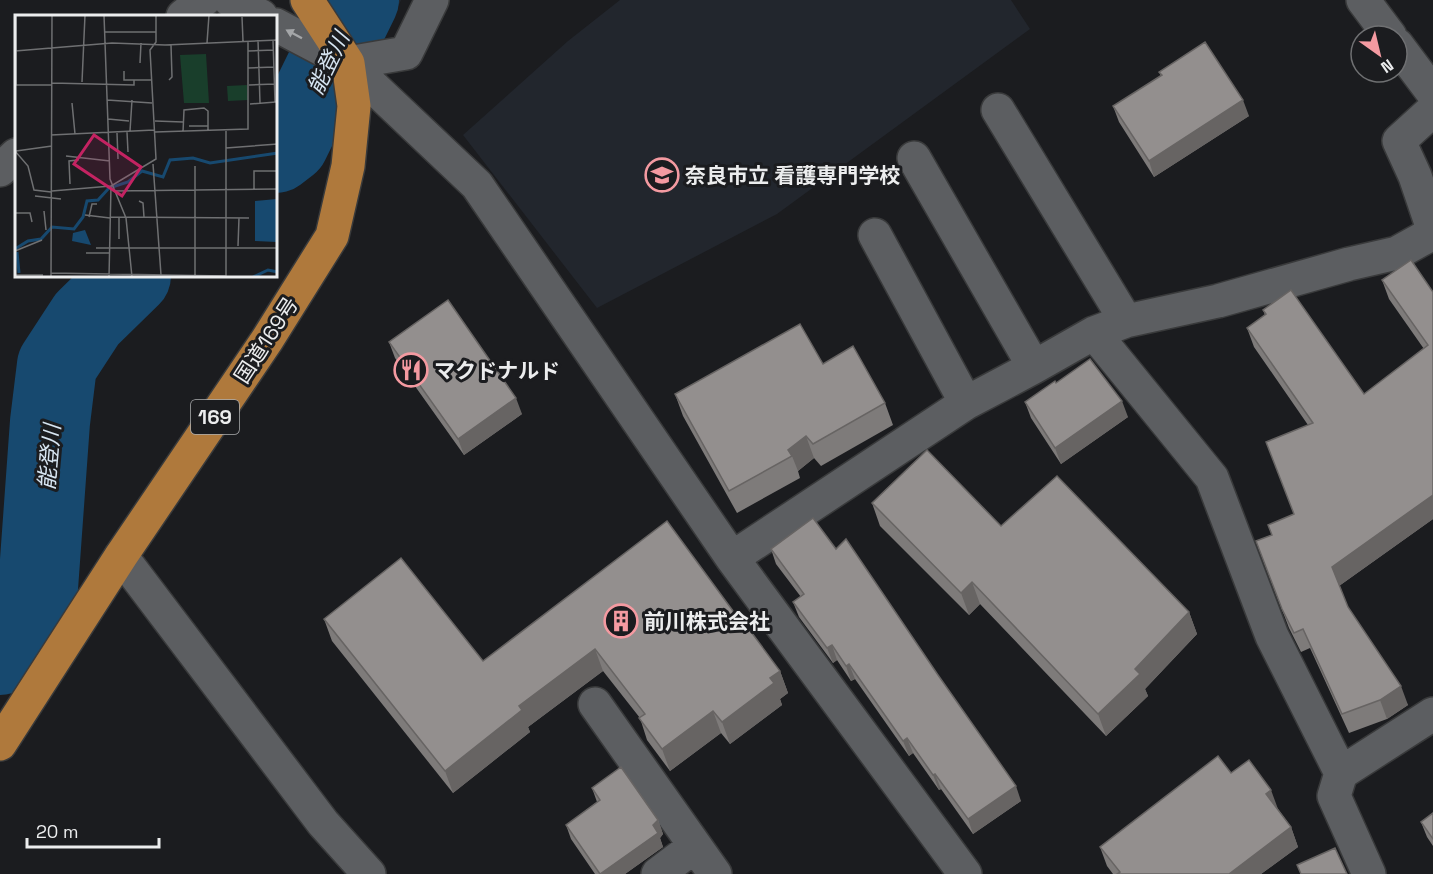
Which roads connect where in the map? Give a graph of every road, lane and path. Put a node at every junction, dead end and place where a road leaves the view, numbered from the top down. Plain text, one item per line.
1 (204, 0) edge
2 (230, 0) edge
3 (307, 0) edge
4 (432, 0) edge
5 (1363, 0) edge
6 (184, 15) edge
7 (259, 15) edge
8 (1381, 24) edge
9 (278, 25) edge
10 (1409, 61) edge
11 (348, 63) junction
12 (1433, 93) edge
13 (998, 110) dead end
14 (1433, 110) edge
15 (15, 156) edge
16 (914, 158) dead end
17 (0, 170) edge
18 (1433, 231) edge
19 (875, 235) dead end
20 (1126, 321) junction
21 (1094, 333) junction
22 (1034, 367) junction
23 (966, 403) junction
24 (121, 556) junction
25 (732, 558) junction
26 (595, 704) dead end
27 (1433, 714) edge
28 (0, 744) edge
29 (1341, 773) junction
30 (695, 846) junction
31 (369, 874) edge
32 (658, 874) edge
33 (715, 874) edge
34 (965, 874) edge
35 (1369, 874) edge

1 - 6 street
2 - 7 street
3 - 11 highway, 国道169号 / 169
4 - 11 street
5 - 8 street
11 -> 9 street
10 - 12 street
11 - 24 highway, 国道169号 / 169
11 - 25 street
13 - 20 street
14 - 18 street
15 - 17 street
16 - 22 street
18 - 20 street
19 - 23 street
20 - 21 street
21 - 22 street
21 - 29 street
22 - 23 street
23 - 25 street
24 - 28 highway, 国道169号 / 169
24 - 31 street
25 - 34 street
26 - 30 street
27 - 29 street
29 - 35 street
30 - 32 street
30 - 33 street

